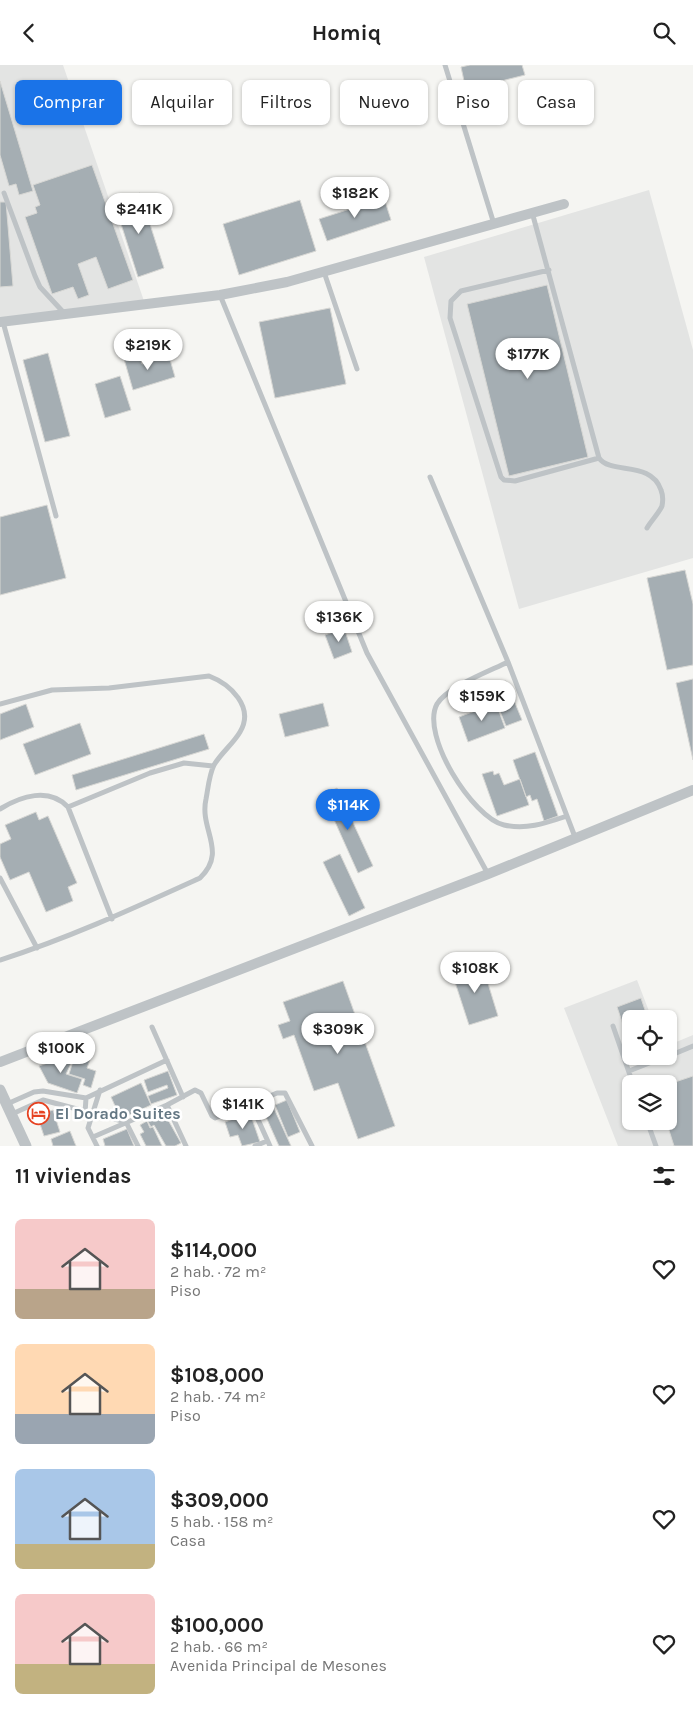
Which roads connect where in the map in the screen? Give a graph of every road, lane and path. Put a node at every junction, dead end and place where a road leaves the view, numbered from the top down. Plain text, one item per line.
1 (445, 65) edge
2 (4, 193) dead end
3 (564, 203) dead end
4 (532, 211) junction
5 (494, 223) junction
6 (549, 271) junction
7 (324, 272) junction
8 (220, 295) junction
9 (66, 314) junction
10 (2, 322) edge
11 (357, 369) dead end
12 (599, 458) junction
13 (430, 477) dead end
14 (56, 516) dead end
15 (647, 529) dead end
16 (508, 662) junction
17 (0, 704) edge
18 (213, 766) junction
19 (693, 790) edge
20 (68, 807) junction
21 (0, 809) edge
22 (567, 816) junction
23 (575, 837) junction
24 (488, 873) junction
25 (0, 878) edge
26 (112, 919) junction
27 (37, 948) junction
28 (0, 960) edge
29 (613, 1026) dead end
30 (152, 1027) dead end
31 (693, 1046) edge
32 (677, 1052) edge
33 (167, 1060) junction
34 (0, 1062) edge
35 (644, 1065) edge
36 (628, 1071) junction
37 (630, 1075) edge
38 (100, 1089) junction
39 (0, 1091) edge
40 (183, 1097) junction
41 (86, 1098) junction
42 (251, 1104) junction
43 (167, 1105) junction
44 (9, 1109) junction
45 (85, 1113) junction
46 (92, 1114) junction
47 (126, 1122) junction
48 (650, 1130) edge
49 (93, 1137) junction
50 (268, 1143) edge
51 (26, 1146) edge
52 (97, 1146) edge
53 (138, 1146) edge
54 (186, 1146) edge
55 (255, 1146) edge
56 (312, 1146) edge
57 (656, 1146) edge

1 - 5 lane
2 - 9 lane
3 - 4 street
4 - 5 street
4 - 6 lane
5 - 7 street
6 - 12 lane
6 - 12 lane
7 - 8 street
7 - 11 lane
8 - 9 street
8 - 24 lane
9 - 10 street
10 - 14 lane
12 - 15 lane
13 - 16 lane
16 - 22 lane
16 - 22 lane
17 - 18 lane
18 - 20 lane
18 - 26 lane
19 - 23 street
20 - 21 lane
20 - 26 lane
22 - 23 lane
23 - 24 street
24 - 34 street
25 - 27 lane
26 - 27 lane
27 - 28 lane
29 - 36 lane
30 - 33 lane
31 - 32 lane
33 - 38 lane
33 - 40 lane
35 - 36 lane
36 - 37 lane
38 - 41 lane
38 - 46 lane
39 - 44 street
40 - 42 lane
40 - 43 lane
41 - 44 lane
41 - 45 lane
42 - 50 lane
42 - 56 lane
43 - 47 lane
43 - 54 lane
44 - 45 lane
44 - 51 street
45 - 46 lane
46 - 47 lane
46 - 49 lane
47 - 49 lane
47 - 53 lane
48 - 57 lane
49 - 52 lane
50 - 55 lane

